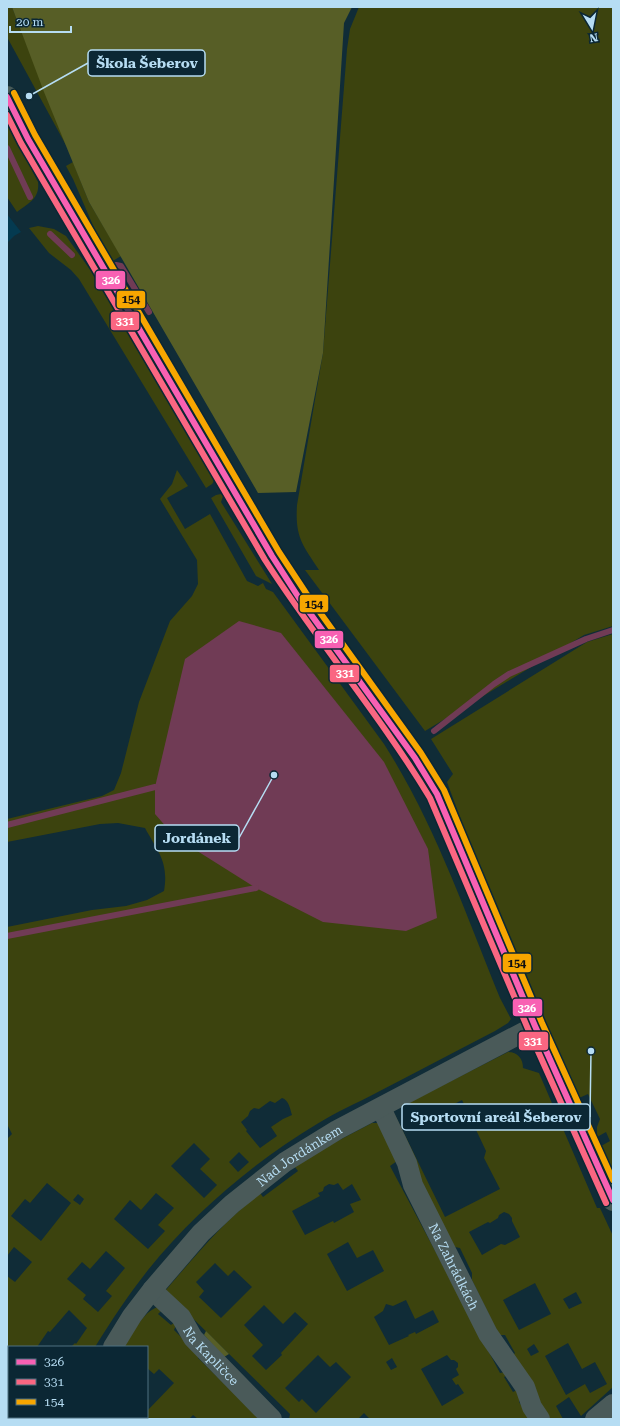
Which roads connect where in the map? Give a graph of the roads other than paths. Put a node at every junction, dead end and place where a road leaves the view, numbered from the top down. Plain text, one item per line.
1 (7, 97) edge
2 (535, 1026) junction
3 (381, 1108) junction
4 (613, 1200) edge
5 (152, 1290) junction
6 (114, 1346) edge
7 (613, 1404) edge
8 (272, 1419) edge
9 (540, 1419) edge
10 (595, 1419) edge

1 - 2 street
2 - 3 street, Nad Jordánkem
2 - 4 street
3 - 5 street, Nad Jordánkem
3 - 9 street, Na Zahrádkách
5 - 6 street, Nad Jordánkem
5 - 8 street, Na Kapličce
7 - 10 street

